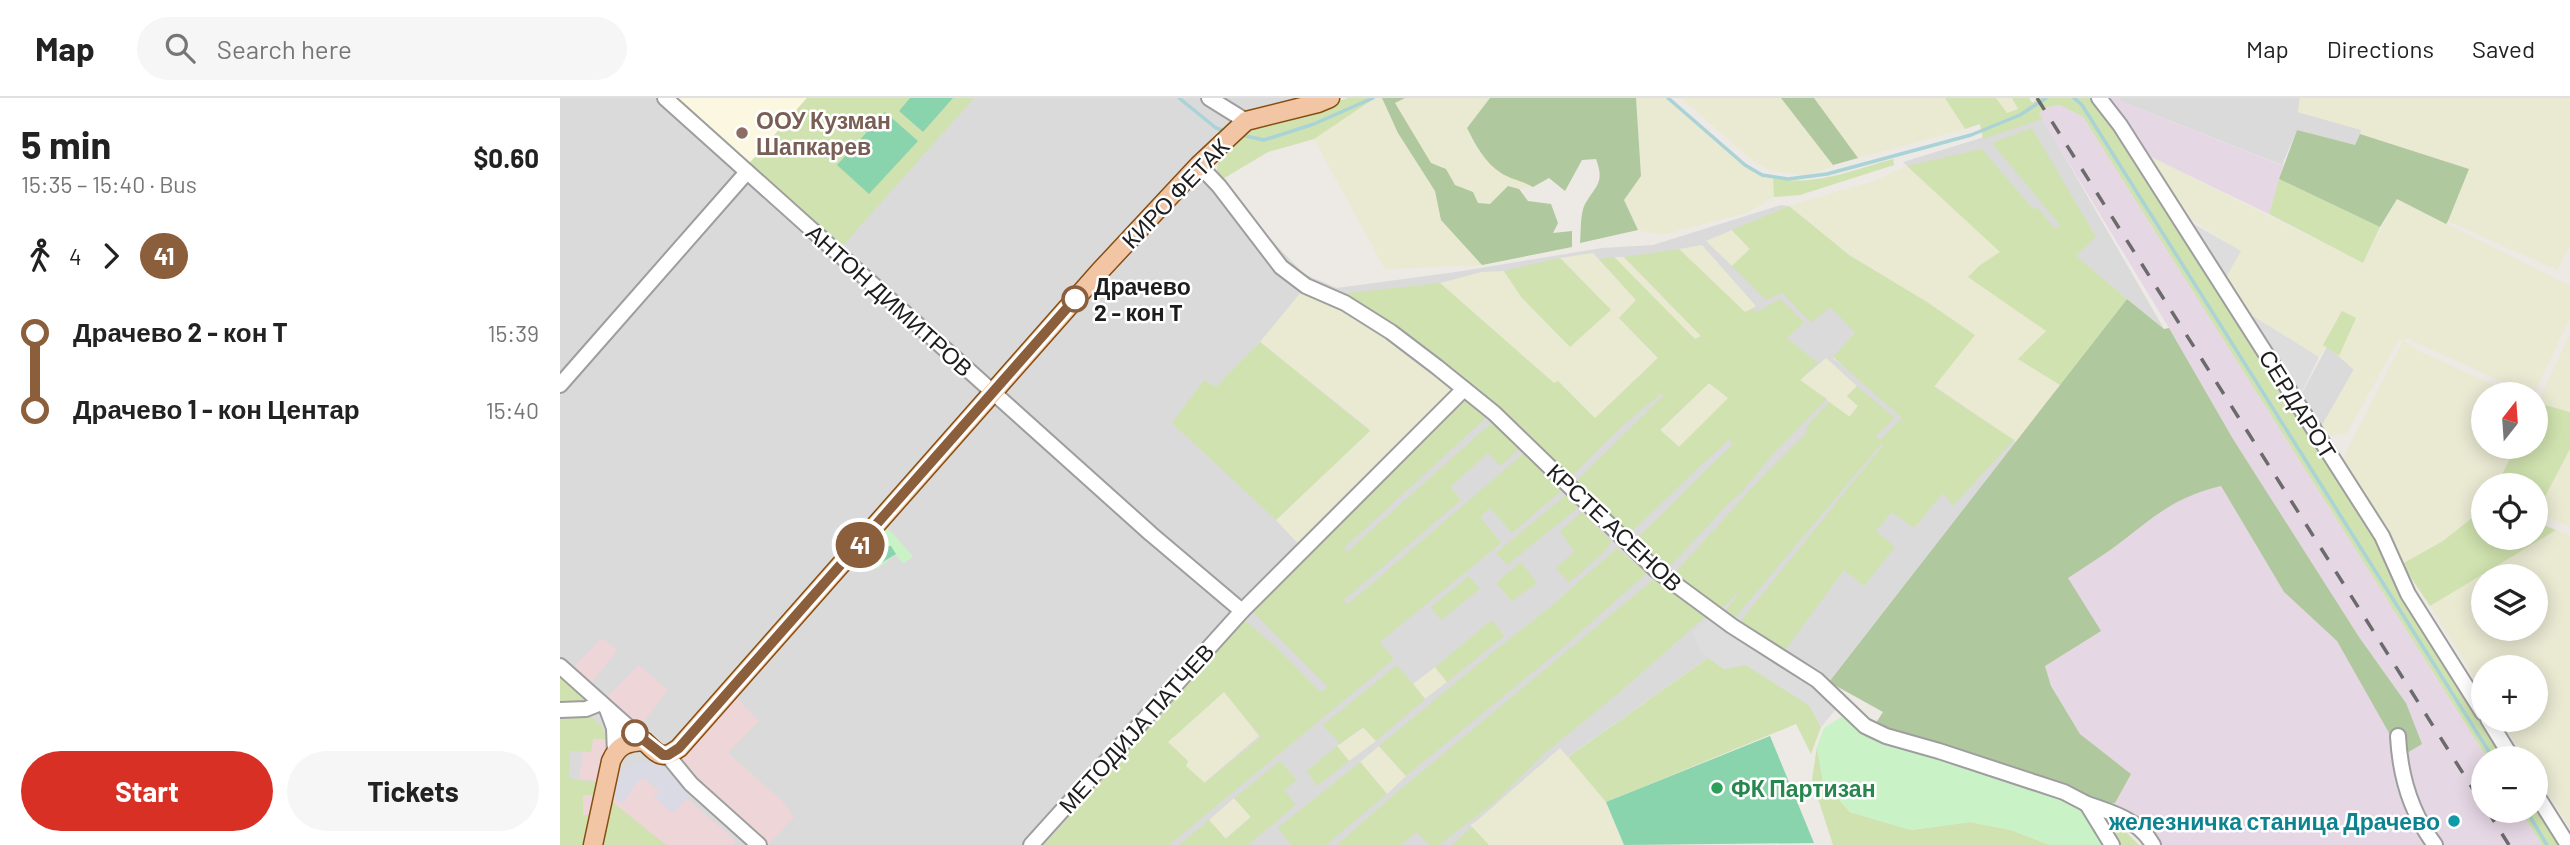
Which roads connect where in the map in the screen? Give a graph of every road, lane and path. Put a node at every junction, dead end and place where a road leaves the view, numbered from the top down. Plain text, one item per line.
1 (665, 98) edge
2 (1209, 98) edge
3 (1330, 98) edge
4 (2101, 100) edge
5 (1246, 121) junction
6 (1199, 165) junction
7 (747, 172) junction
8 (560, 385) edge
9 (1464, 389) junction
10 (993, 393) junction
11 (1242, 611) junction
12 (560, 666) edge
13 (2471, 694) edge
14 (604, 705) junction
15 (560, 710) edge
16 (2398, 736) dead end
17 (648, 744) junction
18 (615, 754) junction
19 (668, 755) junction
20 (609, 773) junction
21 (2087, 804) junction
22 (2548, 813) edge
23 (593, 845) edge
24 (759, 845) edge
25 (1031, 845) edge
26 (2112, 845) edge
27 (2153, 845) edge
28 (2435, 845) edge
29 (2568, 845) edge

1 - 7 street, АНТОН ДИМИТРОВ
2 - 5 street
3 - 5 main road, КИРО ФЕТАК
4 - 13 street, СЕРДАРОТ
5 - 6 main road, КИРО ФЕТАК
6 - 9 street, КРСТЕ АСЕНОВ
6 - 10 main road, КИРО ФЕТАК
7 - 8 street
7 - 10 street, АНТОН ДИМИТРОВ
9 - 11 street, МЕТОДИЈА ПАТЧЕВ
9 - 21 street, КРСТЕ АСЕНОВ
10 - 11 street, АНТОН ДИМИТРОВ
10 - 19 main road, КИРО ФЕТАК
11 - 25 street, МЕТОДИЈА ПАТЧЕВ
12 - 14 street
14 - 15 street
14 - 17 street
14 - 18 street
16 - 28 street
17 - 18 main road
17 - 19 main road
17 - 20 main road
18 - 20 main road
19 - 24 street
20 - 23 main road
21 - 26 street
21 - 27 street, КРСТЕ АСЕНОВ
22 - 29 street

